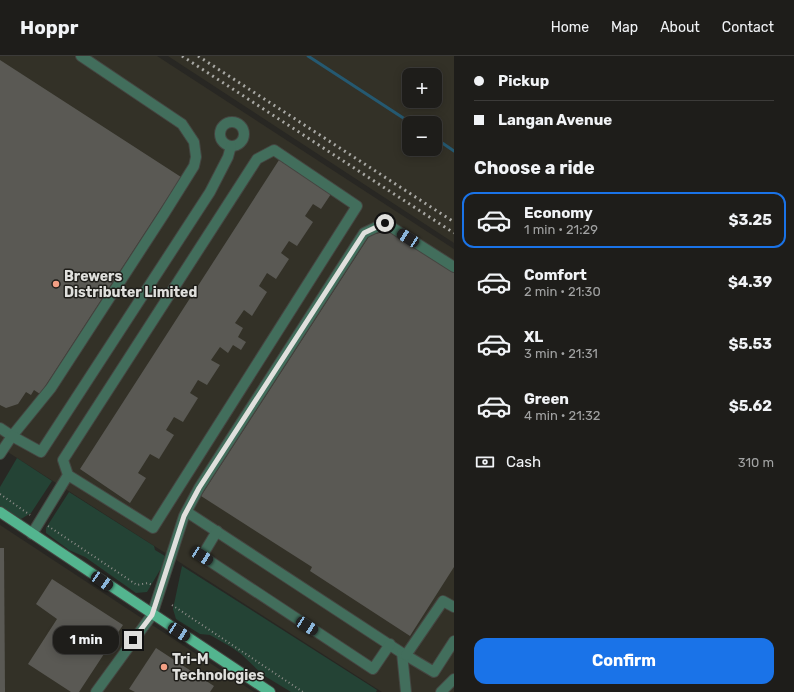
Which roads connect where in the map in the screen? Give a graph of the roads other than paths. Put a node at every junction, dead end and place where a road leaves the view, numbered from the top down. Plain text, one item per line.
1 (81, 56) edge
2 (231, 146) dead end
3 (454, 267) edge
4 (0, 428) edge
5 (12, 436) junction
6 (0, 454) edge
7 (68, 475) junction
8 (0, 512) edge
9 (187, 512) junction
10 (217, 531) junction
11 (32, 534) junction
12 (454, 608) edge
13 (152, 615) junction
14 (454, 640) edge
15 (390, 644) junction
16 (404, 654) junction
17 (454, 679) edge
18 (96, 692) edge
19 (270, 692) edge
20 (406, 692) edge
21 (441, 692) edge

1 - 5 street
2 - 5 street
3 - 9 street
4 - 5 street
5 - 6 street
7 - 7 street
7 - 11 street
8 - 11 main road
9 - 10 street
9 - 13 street
10 - 15 street
10 - 15 street
11 - 13 main road
12 - 16 street
13 - 18 street
13 - 19 main road
14 - 16 street
15 - 16 street
16 - 20 street
17 - 21 street

